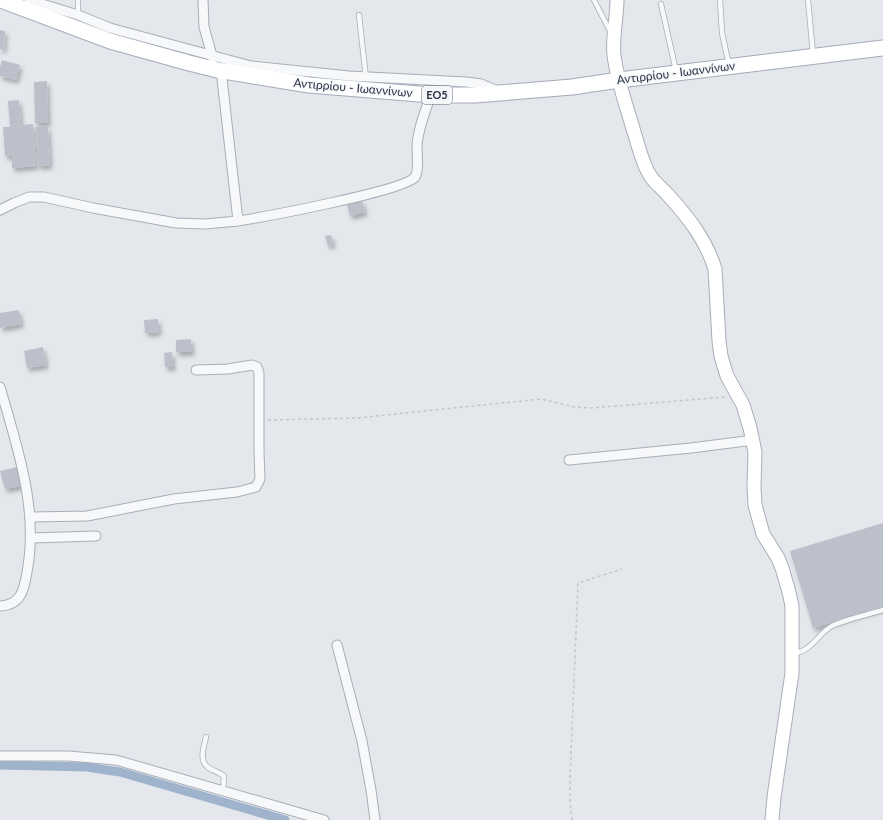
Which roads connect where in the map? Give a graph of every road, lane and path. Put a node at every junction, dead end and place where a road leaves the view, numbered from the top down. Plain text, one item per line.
1 (1, 0) edge
2 (29, 0) edge
3 (78, 0) edge
4 (203, 0) edge
5 (594, 0) edge
6 (617, 0) edge
7 (720, 0) edge
8 (808, 0) edge
9 (661, 4) dead end
10 (78, 15) junction
11 (359, 15) dead end
12 (614, 38) junction
13 (883, 48) edge
14 (211, 55) junction
15 (813, 56) junction
16 (729, 66) junction
17 (219, 70) junction
18 (677, 73) junction
19 (619, 80) junction
20 (366, 84) junction
21 (503, 93) junction
22 (431, 95) junction
23 (0, 210) edge
24 (238, 221) junction
25 (196, 370) dead end
26 (0, 387) edge
27 (737, 394) junction
28 (258, 420) junction
29 (754, 440) junction
30 (569, 460) dead end
31 (31, 517) junction
32 (96, 536) dead end
33 (31, 538) junction
34 (622, 569) dead end
35 (0, 606) edge
36 (883, 610) edge
37 (337, 645) dead end
38 (793, 655) junction
39 (206, 737) dead end
40 (0, 756) edge
41 (223, 790) junction
42 (324, 820) edge
43 (375, 820) edge
44 (572, 820) edge
45 (772, 820) edge

1 - 17 main road, Αντιρρίου - Ιωαννίνων / ΕΟ5
2 - 10 street
3 - 10 lane
4 - 14 street
5 - 12 lane
6 - 12 street
7 - 16 lane
8 - 15 lane
9 - 18 lane
10 - 14 street
11 - 20 lane
12 - 19 street
13 - 15 main road, Αντιρρίου - Ιωαννίνων / ΕΟ5
14 - 17 street
14 - 20 street
15 - 16 main road, Αντιρρίου - Ιωαννίνων / ΕΟ5
16 - 18 main road, Αντιρρίου - Ιωαννίνων / ΕΟ5
17 - 20 main road, Αντιρρίου - Ιωαννίνων / ΕΟ5
17 - 24 street
18 - 19 main road, Αντιρρίου - Ιωαννίνων / ΕΟ5
19 - 21 main road, Αντιρρίου - Ιωαννίνων / ΕΟ5
19 - 27 street
20 - 21 street
20 - 22 main road, Αντιρρίου - Ιωαννίνων / ΕΟ5
21 - 22 main road, Αντιρρίου - Ιωαννίνων / ΕΟ5
22 - 24 street
23 - 24 street
25 - 28 street
26 - 31 street
27 - 28 path
27 - 29 street
28 - 31 street
29 - 30 street
29 - 38 street
31 - 33 street
32 - 33 street
33 - 35 street
34 - 44 path
36 - 38 lane
37 - 43 street
38 - 45 street
39 - 41 lane
40 - 41 street
41 - 42 street

